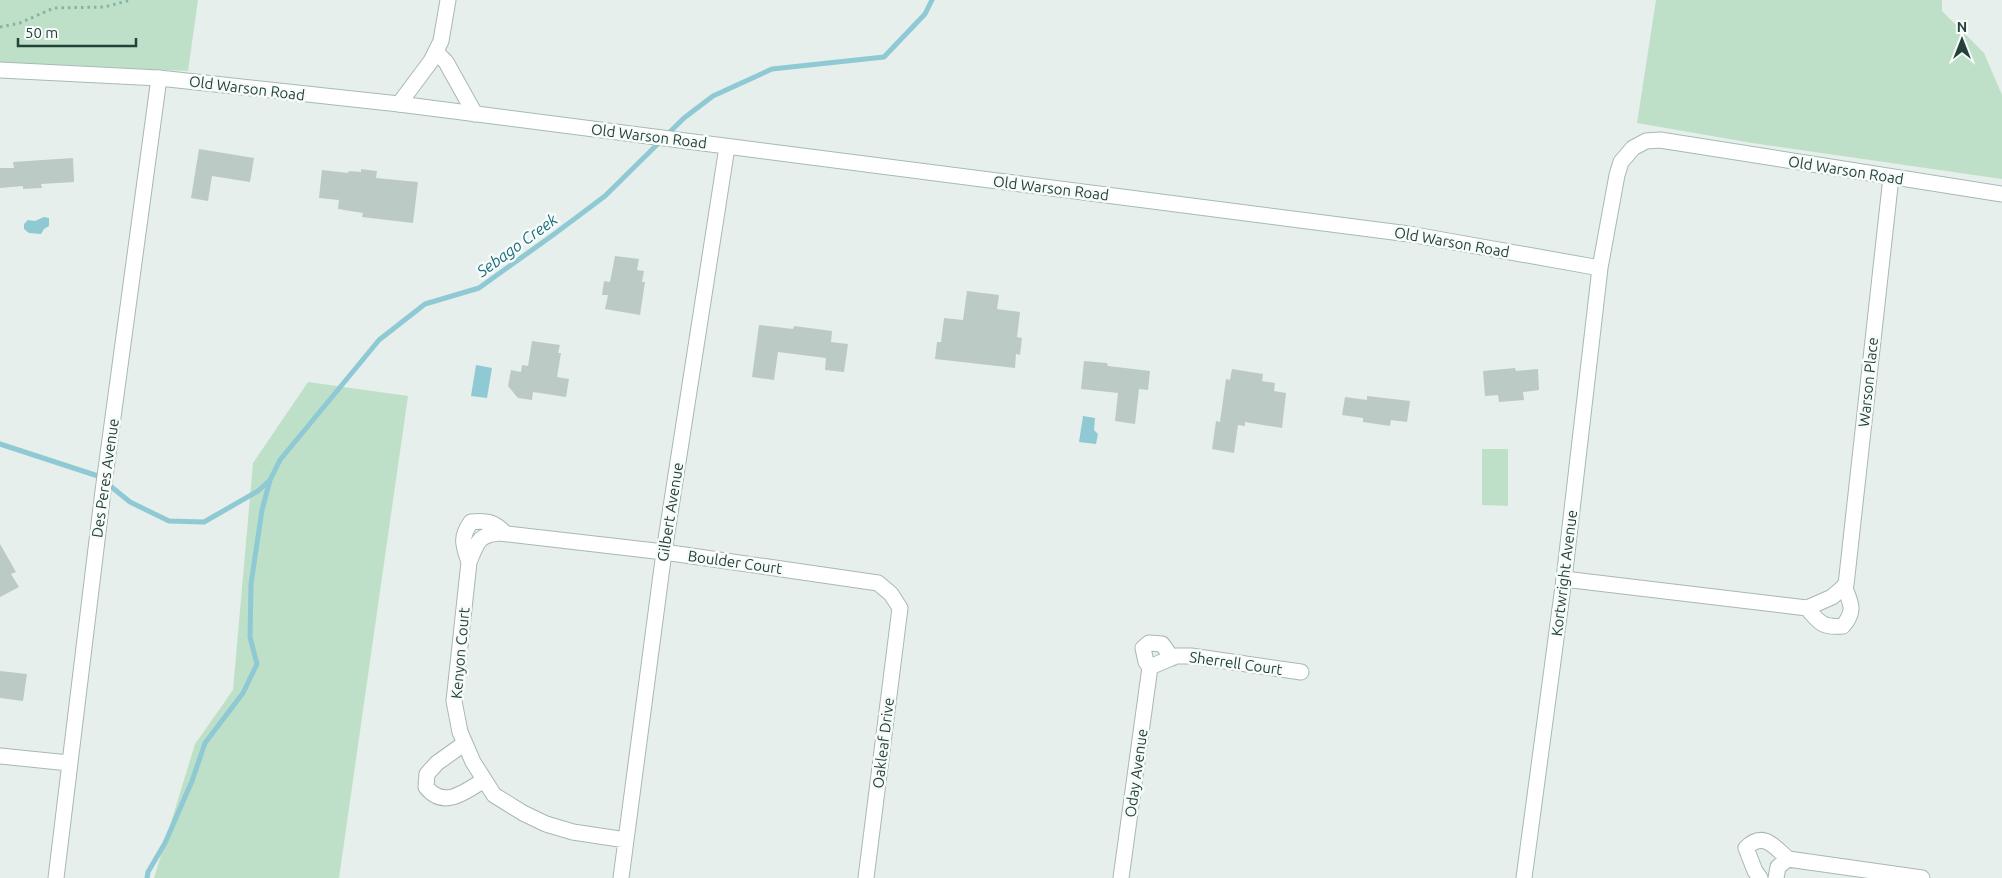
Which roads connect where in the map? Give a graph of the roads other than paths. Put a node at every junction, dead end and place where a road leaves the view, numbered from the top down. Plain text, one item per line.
1 (448, 0) edge
2 (436, 52) junction
3 (0, 70) edge
4 (159, 78) junction
5 (399, 104) junction
6 (475, 114) junction
7 (727, 147) junction
8 (1891, 177) junction
9 (2002, 194) edge
10 (1600, 268) junction
11 (502, 533) joint
12 (664, 552) junction
13 (1564, 579) junction
14 (1844, 586) junction
15 (900, 608) joint
16 (1807, 608) junction
17 (1172, 658) junction
18 (1150, 667) junction
19 (1301, 672) dead end
20 (465, 743) junction
21 (0, 756) edge
22 (69, 763) junction
23 (484, 780) junction
24 (626, 840) junction
25 (1793, 859) junction
26 (56, 878) edge
27 (621, 878) edge
28 (866, 878) edge
29 (1121, 878) edge
30 (1524, 878) edge
31 (1760, 878) edge
32 (1776, 878) edge
33 (1922, 878) edge

1 - 2 street
2 - 5 street
2 - 6 street
3 - 4 street, Old Warson Road
4 - 5 street, Old Warson Road
4 - 22 street, Des Peres Avenue
5 - 6 street, Old Warson Road
6 - 7 street, Old Warson Road
7 - 10 street, Old Warson Road
7 - 12 street, Gilbert Avenue
8 - 9 street, Old Warson Road
8 - 10 street, Old Warson Road
8 - 14 street, Warson Place
10 - 13 street, Kortwright Avenue
11 - 12 street, Boulder Court
11 - 20 street, Kenyon Court
12 - 15 street, Boulder Court
12 - 24 street, Gilbert Avenue
13 - 16 street
13 - 30 street, Kortwright Avenue
14 - 16 street
14 - 16 street, Warson Place
15 - 28 street, Oakleaf Drive
17 - 18 street, Sherrell Court
17 - 18 street, Sherrell Court
17 - 19 street, Sherrell Court
18 - 29 street, Oday Avenue
20 - 23 street, Kenyon Court
20 - 23 street
21 - 22 street
22 - 26 street, Des Peres Avenue
23 - 24 street, Kenyon Court
24 - 27 street, Gilbert Avenue
25 - 31 street
25 - 32 street
25 - 33 street

